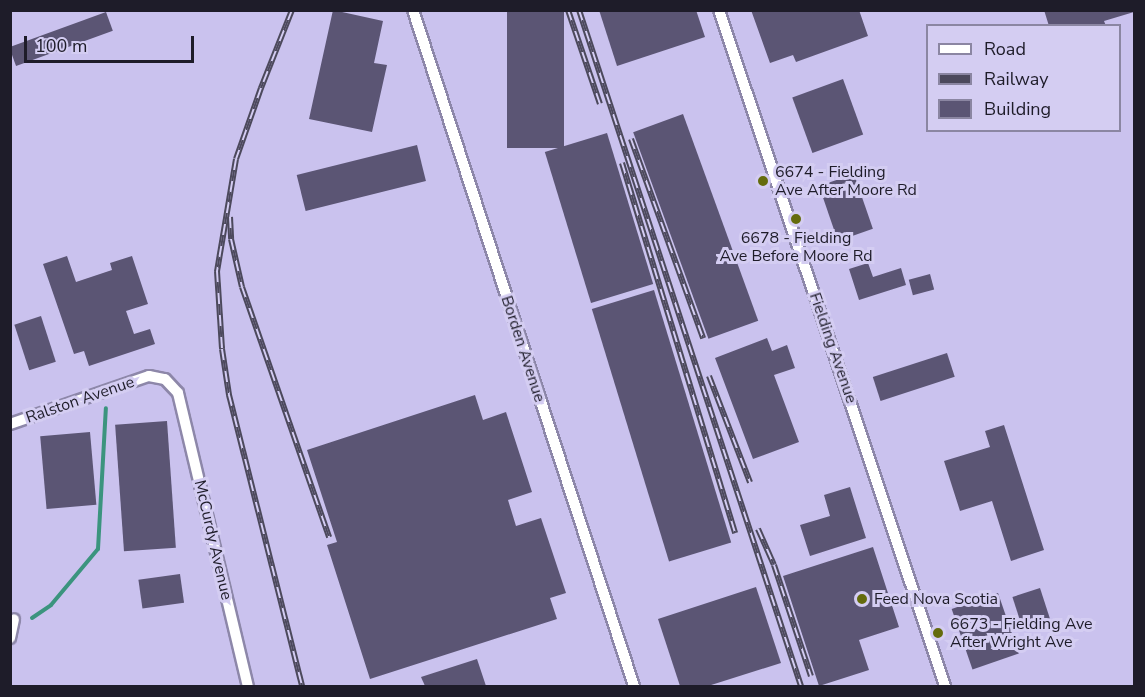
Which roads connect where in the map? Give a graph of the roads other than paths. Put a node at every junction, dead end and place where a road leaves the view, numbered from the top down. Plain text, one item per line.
1 (413, 10) edge
2 (719, 10) edge
3 (178, 393) joint
4 (10, 424) edge
5 (14, 619) dead end
6 (10, 638) edge
7 (248, 687) edge
8 (634, 687) edge
9 (945, 687) edge

1 - 8 street, Borden Avenue
2 - 9 street, Fielding Avenue
3 - 4 street, Ralston Avenue
3 - 7 street, McCurdy Avenue
5 - 6 street

